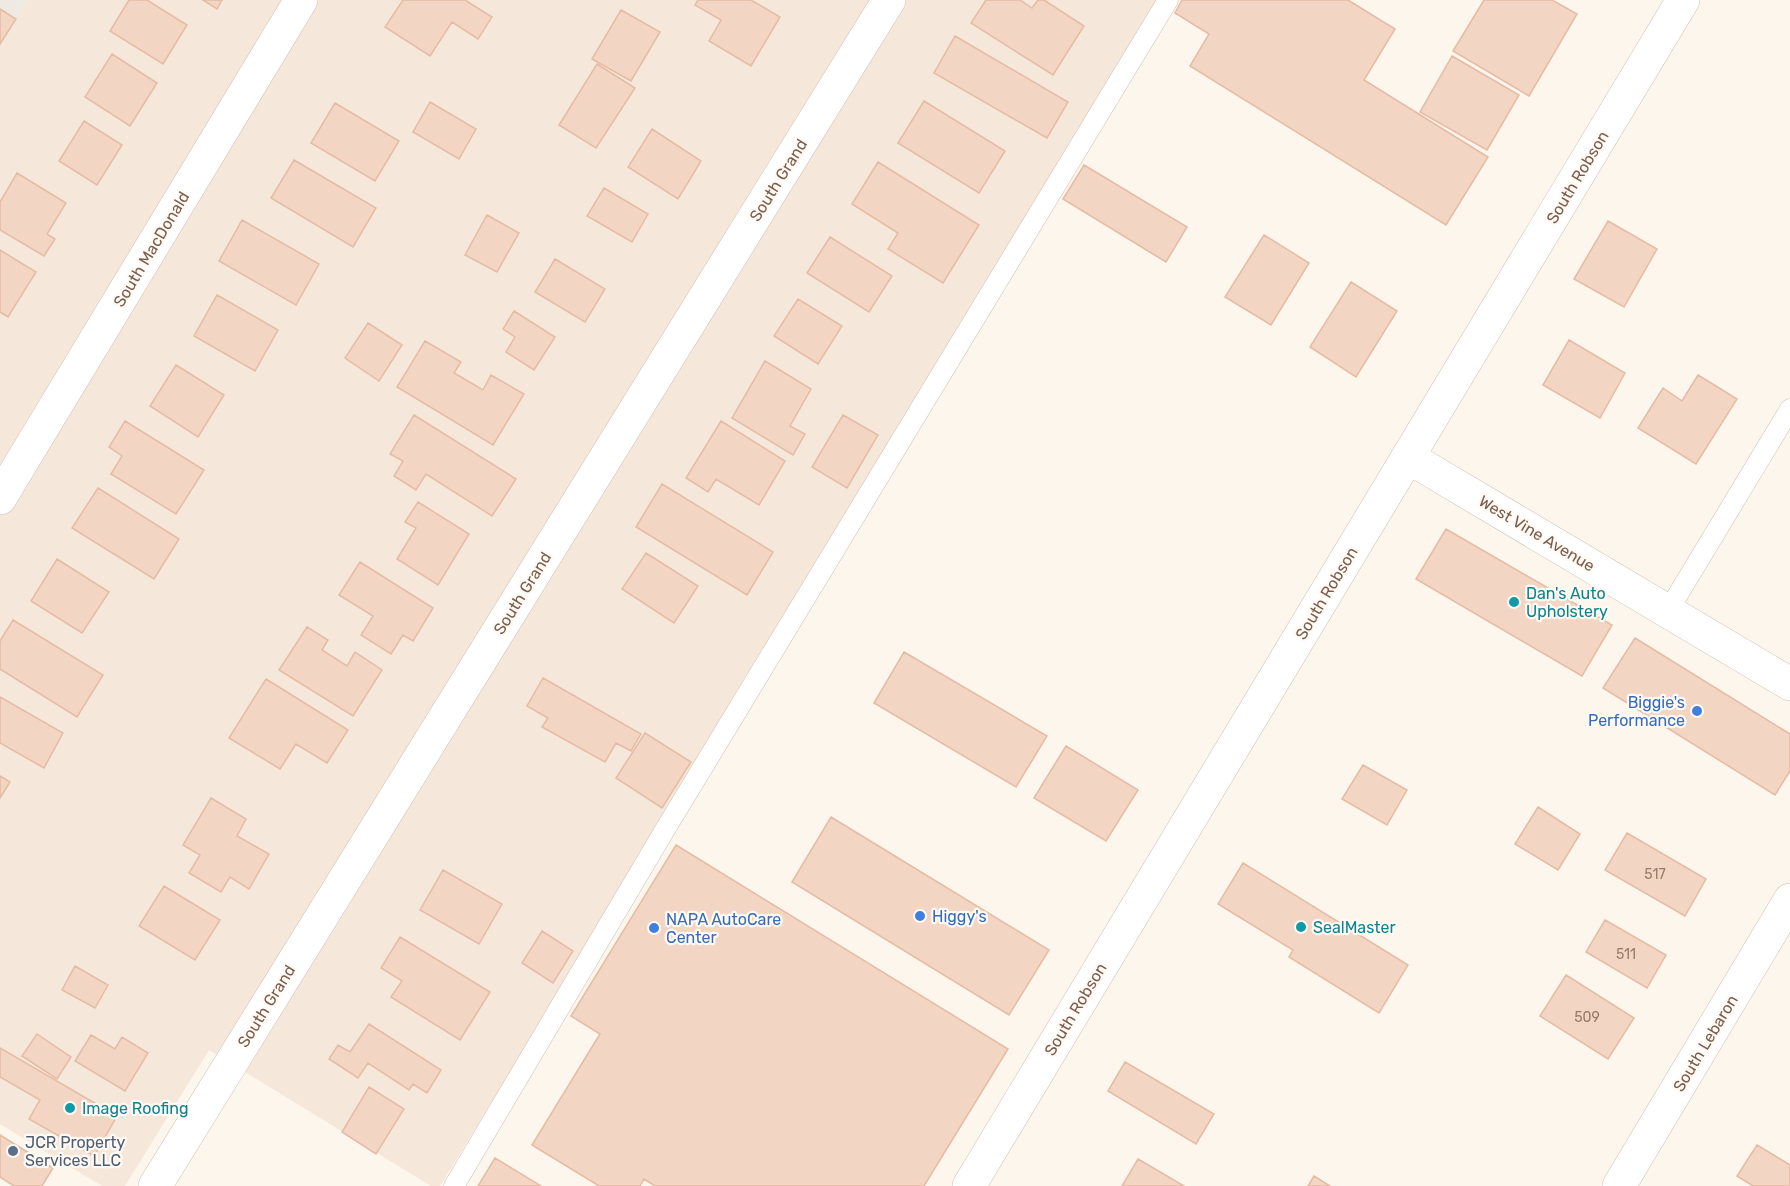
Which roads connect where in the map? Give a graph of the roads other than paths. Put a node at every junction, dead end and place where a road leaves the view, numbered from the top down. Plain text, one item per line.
1 (301, 0) edge
2 (890, 0) edge
3 (1168, 0) edge
4 (1683, 0) edge
5 (1790, 409) edge
6 (1408, 457) junction
7 (0, 498) edge
8 (1668, 611) junction
9 (1790, 684) edge
10 (1790, 900) edge
11 (155, 1186) edge
12 (454, 1186) edge
13 (969, 1186) edge
14 (1619, 1186) edge

1 - 7 street, South MacDonald
2 - 11 street, South Grand
3 - 12 lane
4 - 6 street, South Robson
5 - 8 lane
6 - 8 street, West Vine Avenue
6 - 13 street, South Robson
8 - 9 street, West Vine Avenue
10 - 14 street, South Lebaron

